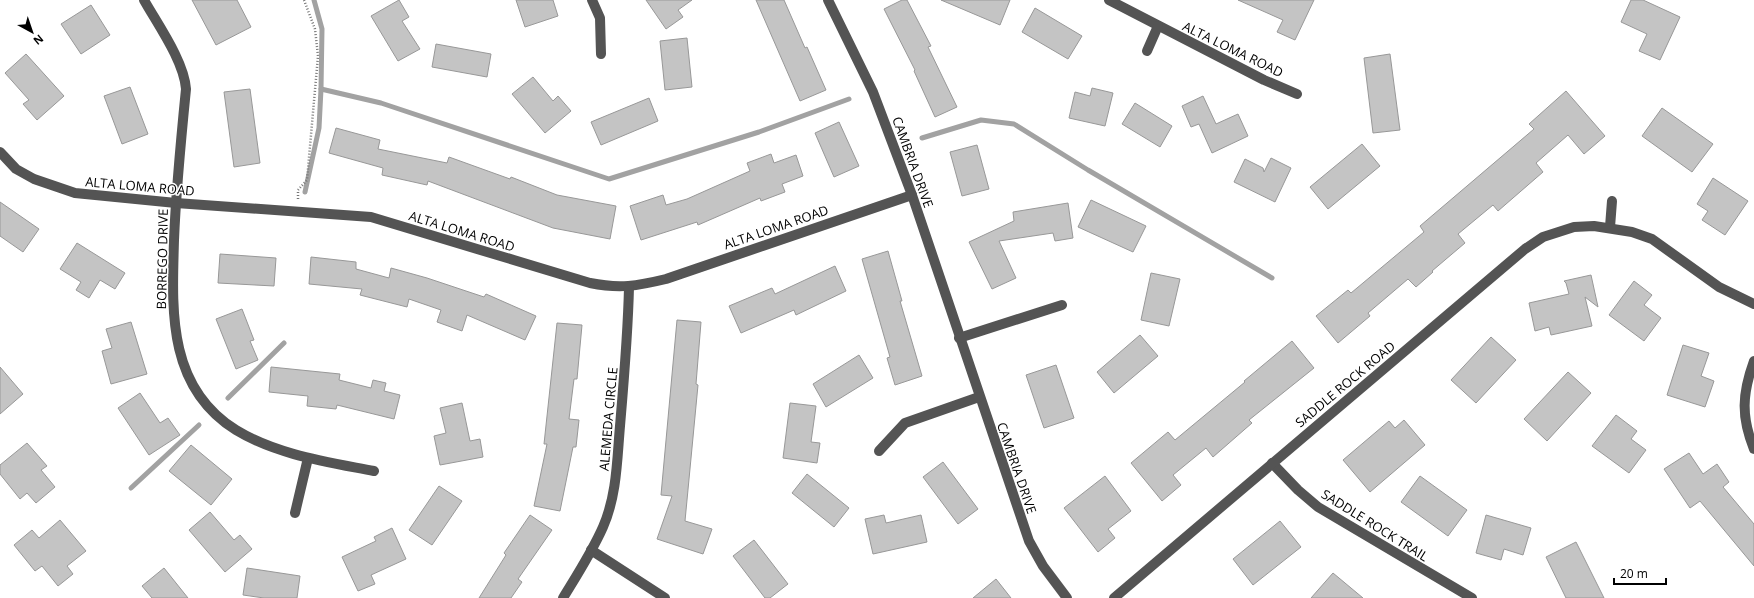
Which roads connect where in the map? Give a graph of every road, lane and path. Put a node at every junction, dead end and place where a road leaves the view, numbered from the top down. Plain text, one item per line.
1 (144, 0) edge
2 (304, 0) edge
3 (592, 0) edge
4 (828, 0) edge
5 (1109, 0) edge
6 (1158, 26) junction
7 (1147, 50) dead end
8 (601, 54) dead end
9 (1297, 94) dead end
10 (0, 152) edge
11 (912, 195) junction
12 (1612, 201) dead end
13 (176, 203) junction
14 (299, 212) junction
15 (1610, 227) junction
16 (629, 286) junction
17 (1754, 304) edge
18 (1062, 305) dead end
19 (959, 338) junction
20 (1754, 361) edge
21 (979, 397) junction
22 (1754, 449) edge
23 (880, 451) dead end
24 (308, 458) junction
25 (1272, 463) junction
26 (374, 471) dead end
27 (295, 513) dead end
28 (591, 550) junction
29 (563, 598) edge
30 (666, 598) edge
31 (1067, 598) edge
32 (1114, 598) edge
33 (1472, 598) edge

1 - 13 street, BORREGO DRIVE
2 - 14 path
3 - 8 street
4 - 11 street, CAMBRIA DRIVE
5 - 6 street, ALTA LOMA ROAD
6 - 7 street
6 - 9 street, ALTA LOMA ROAD
10 - 13 street, ALTA LOMA ROAD
11 - 16 street, ALTA LOMA ROAD
11 - 19 street, CAMBRIA DRIVE
12 - 15 street
13 - 14 street, ALTA LOMA ROAD
13 - 24 street, BORREGO DRIVE
14 - 16 street, ALTA LOMA ROAD
15 - 17 street, SADDLE ROCK ROAD
15 - 25 street, SADDLE ROCK ROAD
16 - 28 street, ALEMEDA CIRCLE
18 - 19 street
19 - 21 street, CAMBRIA DRIVE
20 - 22 street
21 - 23 street
21 - 31 street, CAMBRIA DRIVE
24 - 26 street, BORREGO DRIVE
24 - 27 street
25 - 32 street, SADDLE ROCK ROAD
25 - 33 street, SADDLE ROCK TRAIL
28 - 29 street, ALEMEDA CIRCLE
28 - 30 street

